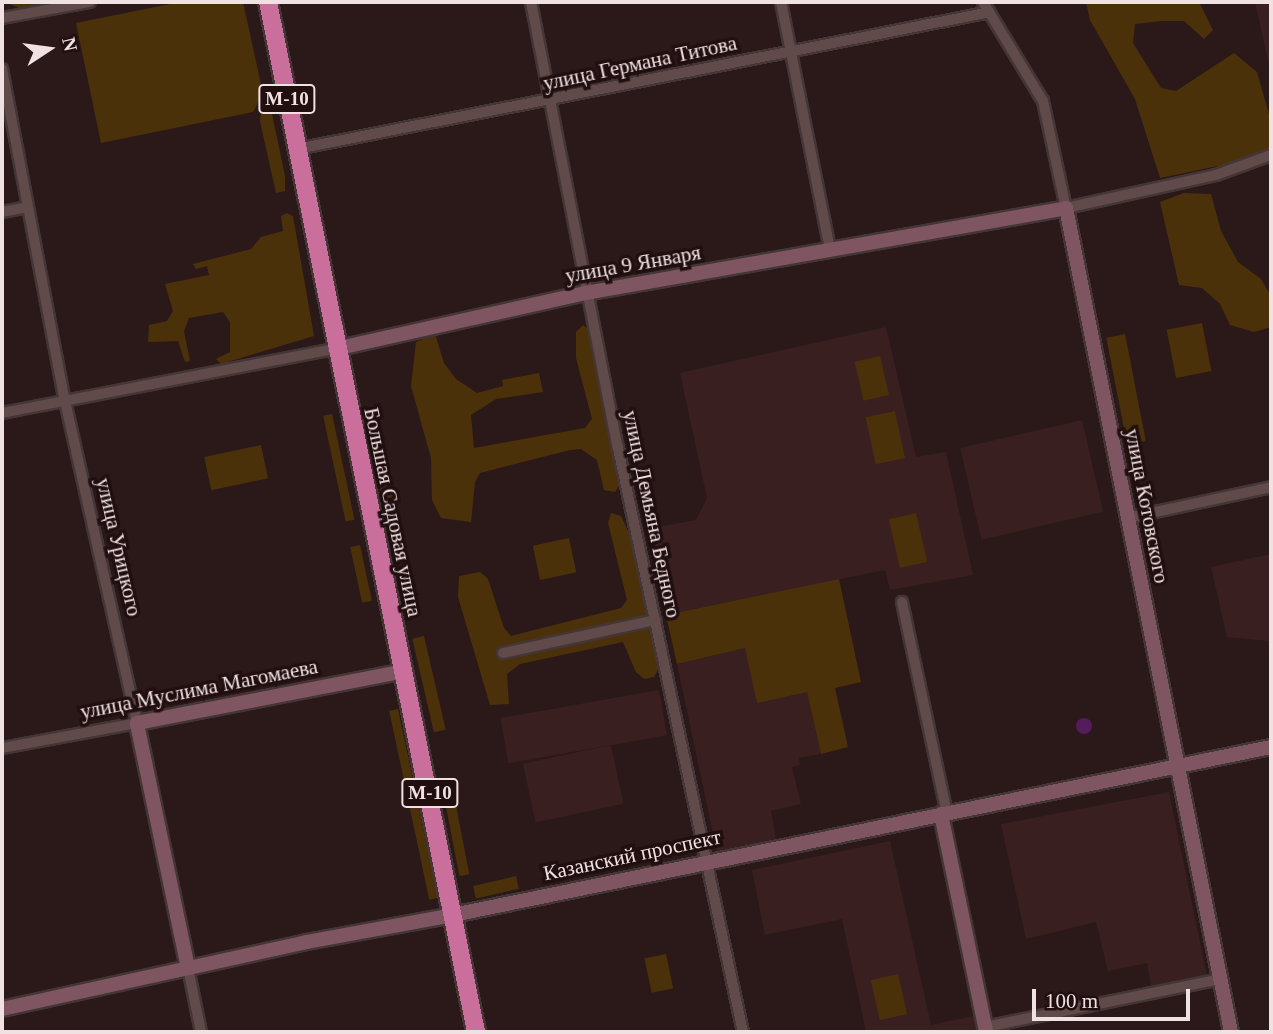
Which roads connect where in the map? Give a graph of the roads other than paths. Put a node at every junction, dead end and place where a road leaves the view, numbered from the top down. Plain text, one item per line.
1 (90, 2) edge
2 (268, 2) edge
3 (531, 2) edge
4 (781, 2) edge
5 (984, 2) edge
6 (990, 12) junction
7 (2, 18) edge
8 (791, 52) junction
9 (2, 69) edge
10 (550, 102) junction
11 (297, 149) junction
12 (1271, 155) edge
13 (28, 207) junction
14 (1066, 208) junction
15 (2, 212) edge
16 (830, 250) junction
17 (586, 293) junction
18 (335, 349) junction
19 (65, 401) junction
20 (2, 413) edge
21 (1271, 487) edge
22 (1127, 518) junction
23 (902, 602) dead end
24 (656, 620) junction
25 (503, 653) dead end
26 (405, 671) junction
27 (137, 723) junction
28 (1271, 747) edge
29 (2, 748) edge
30 (1177, 765) junction
31 (944, 813) junction
32 (709, 860) junction
33 (453, 915) junction
34 (188, 968) junction
35 (1220, 979) junction
36 (2, 1009) edge
37 (985, 1030) edge
38 (201, 1032) edge
39 (477, 1032) edge
40 (744, 1032) edge
41 (1231, 1032) edge

1 - 7 street
2 - 11 highway, Большая Садовая улица / М-10
3 - 10 street, улица Демьяна Бедного
4 - 8 street
5 - 6 street, улица Котовского
6 - 8 street, улица Германа Титова
6 - 14 street, улица Котовского
8 - 10 street, улица Германа Титова
8 - 16 street
9 - 13 street, улица Урицкого
10 - 11 street, улица Германа Титова
10 - 17 street, улица Демьяна Бедного
11 - 18 highway, Большая Садовая улица / М-10
12 - 14 street, улица 9 Января
13 - 15 street
13 - 19 street, улица Урицкого
14 - 16 street, улица 9 Января
14 - 22 street, улица Котовского
16 - 17 street, улица 9 Января
17 - 18 street, улица 9 Января
17 - 24 street, улица Демьяна Бедного
18 - 19 street, улица 9 Января
18 - 26 highway, Большая Садовая улица / М-10
19 - 20 street, улица 9 Января
19 - 27 street, улица Урицкого
21 - 22 street
22 - 30 street, улица Котовского
23 - 31 street
24 - 25 street
24 - 32 street, улица Демьяна Бедного
26 - 27 street, улица Муслима Магомаева
26 - 33 highway, Большая Садовая улица / М-10
27 - 29 street, улица Муслима Магомаева
27 - 34 street, улица Урицкого
28 - 30 street, Казанский проспект
30 - 31 street, Казанский проспект
30 - 35 street, улица Котовского
31 - 32 street, Казанский проспект
31 - 37 street
32 - 33 street, Казанский проспект
32 - 40 street, улица Демьяна Бедного
33 - 34 street, Казанский проспект
33 - 39 highway, Большая Садовая улица / М-10
34 - 36 street, Казанский проспект
34 - 38 street, улица Урицкого
35 - 37 street
35 - 41 street, улица Котовского

